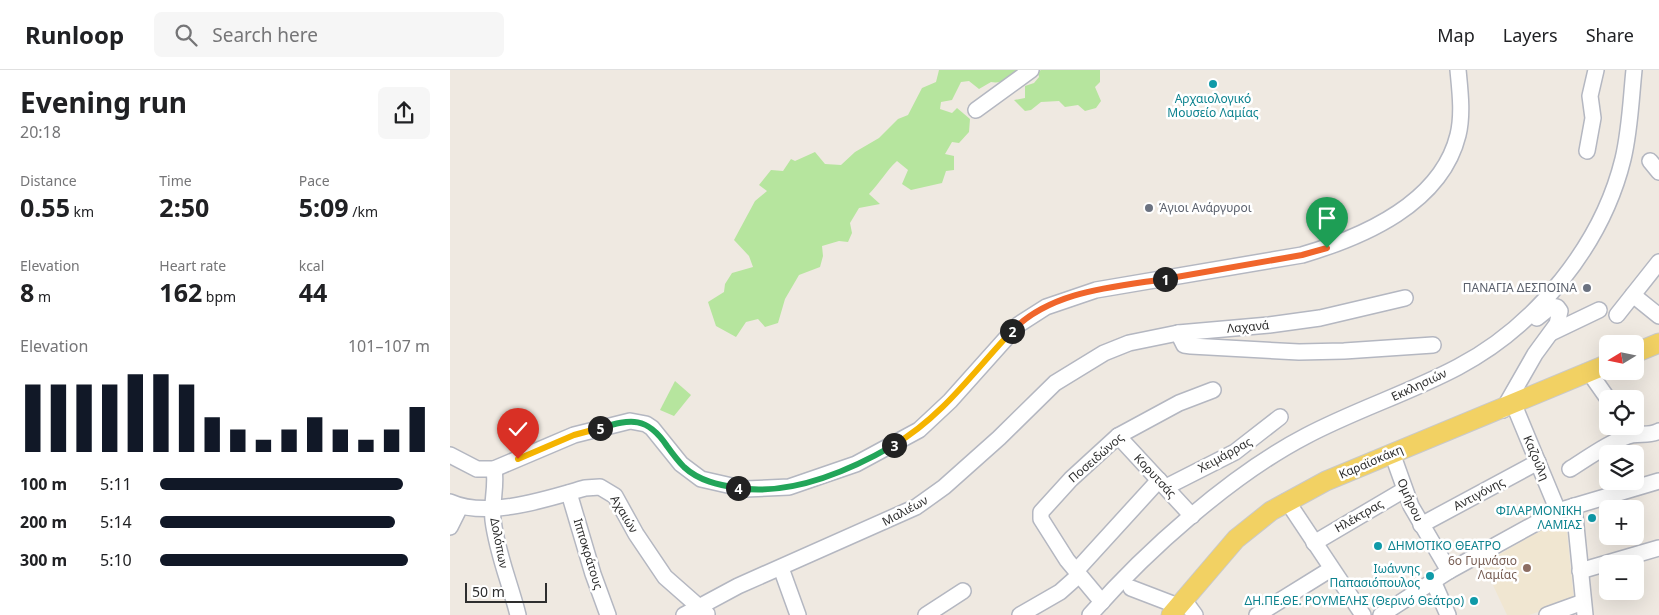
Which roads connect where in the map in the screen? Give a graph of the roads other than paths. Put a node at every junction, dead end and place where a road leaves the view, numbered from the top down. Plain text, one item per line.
1 (1031, 70) edge
2 (1458, 70) edge
3 (1596, 70) edge
4 (1634, 70) edge
5 (976, 110) dead end
6 (1587, 151) dead end
7 (1659, 262) edge
8 (1633, 295) junction
9 (1405, 298) dead end
10 (1599, 310) dead end
11 (1617, 315) dead end
12 (1659, 316) edge
13 (1178, 333) junction
14 (1551, 333) junction
15 (1510, 334) junction
16 (1659, 343) edge
17 (1433, 345) dead end
18 (1644, 349) edge
19 (1094, 359) joint
20 (1599, 368) edge
21 (1589, 372) junction
22 (1214, 390) dead end
23 (1602, 390) edge
24 (1509, 407) junction
25 (1280, 417) dead end
26 (1659, 431) edge
27 (1644, 434) edge
28 (1624, 435) edge
29 (1118, 436) junction
30 (1392, 453) junction
31 (450, 455) edge
32 (1538, 462) junction
33 (494, 469) junction
34 (1570, 469) dead end
35 (1659, 480) edge
36 (1162, 484) junction
37 (1404, 490) junction
38 (569, 493) junction
39 (1287, 502) junction
40 (455, 504) edge
41 (1574, 506) junction
42 (492, 510) junction
43 (1558, 511) junction
44 (1192, 516) junction
45 (1421, 525) junction
46 (450, 528) edge
47 (1314, 543) junction
48 (1659, 548) edge
49 (781, 568) junction
50 (1332, 570) junction
51 (1449, 571) junction
52 (1580, 571) junction
53 (1077, 574) junction
54 (1433, 581) junction
55 (1131, 588) dead end
56 (963, 591) dead end
57 (1102, 602) junction
58 (1178, 607) edge
59 (1584, 608) edge
60 (704, 611) edge
61 (518, 615) edge
62 (608, 615) edge
63 (684, 615) edge
64 (798, 615) edge
65 (926, 615) edge
66 (1020, 615) edge
67 (1090, 615) edge
68 (1195, 615) edge
69 (1257, 615) edge
70 (1363, 615) edge
71 (1381, 615) edge
72 (1448, 615) edge
73 (1547, 615) edge

1 - 5 street
2 - 33 street
3 - 6 street
4 - 15 street, Εκκλησιών
7 - 8 street
8 - 11 street
8 - 12 street
9 - 13 street, Λαχανά
10 - 14 street
13 - 17 street
13 - 19 street, Λαχανά
14 - 15 street
14 - 24 street
15 - 44 street, Εκκλησιών
16 - 18 main road
19 - 49 street, Μαλιέων
20 - 21 main road, Καραϊσκάκη
21 - 23 street
21 - 24 main road, Καραϊσκάκη
22 - 29 street, Ποσειδώνος
24 - 30 main road, Καραϊσκάκη
24 - 32 street, Καζούλη
25 - 36 street, Χειμάρρας
26 - 27 street
28 - 34 street
29 - 36 street, Κορυτσάς
29 - 53 street, Ποσειδώνος
30 - 37 street, Ομήρου
30 - 39 main road, Καραϊσκάκη
31 - 33 street
32 - 43 street, Καζούλη
32 - 45 street, Αντιγόνης
33 - 42 street, Δολόπων
35 - 41 street
36 - 44 street, Κορυτσάς
36 - 53 street, Χειμάρρας
37 - 45 street, Ομήρου
37 - 47 street, Ηλέκτρας
38 - 42 street, Αχαιών
38 - 60 street, Αχαιών
38 - 62 street, Ιπποκράτους
39 - 47 street
39 - 58 main road, Καραϊσκάκη
40 - 42 street, Αχαιών
40 - 46 street
41 - 43 street
41 - 52 street
42 - 61 street, Δολόπων
43 - 51 street
44 - 57 street, Εκκλησιών
45 - 51 street, Ομήρου
47 - 50 street
48 - 52 street
49 - 60 street, Μαλιέων
49 - 64 street
50 - 69 street
50 - 70 street
51 - 54 street
52 - 59 street
53 - 57 street
53 - 66 street, Χειμάρρας
54 - 71 street
54 - 72 street
55 - 58 street
56 - 65 street
57 - 67 street, Εκκλησιών
58 - 68 street
59 - 73 street
60 - 63 street, Μαλιέων

